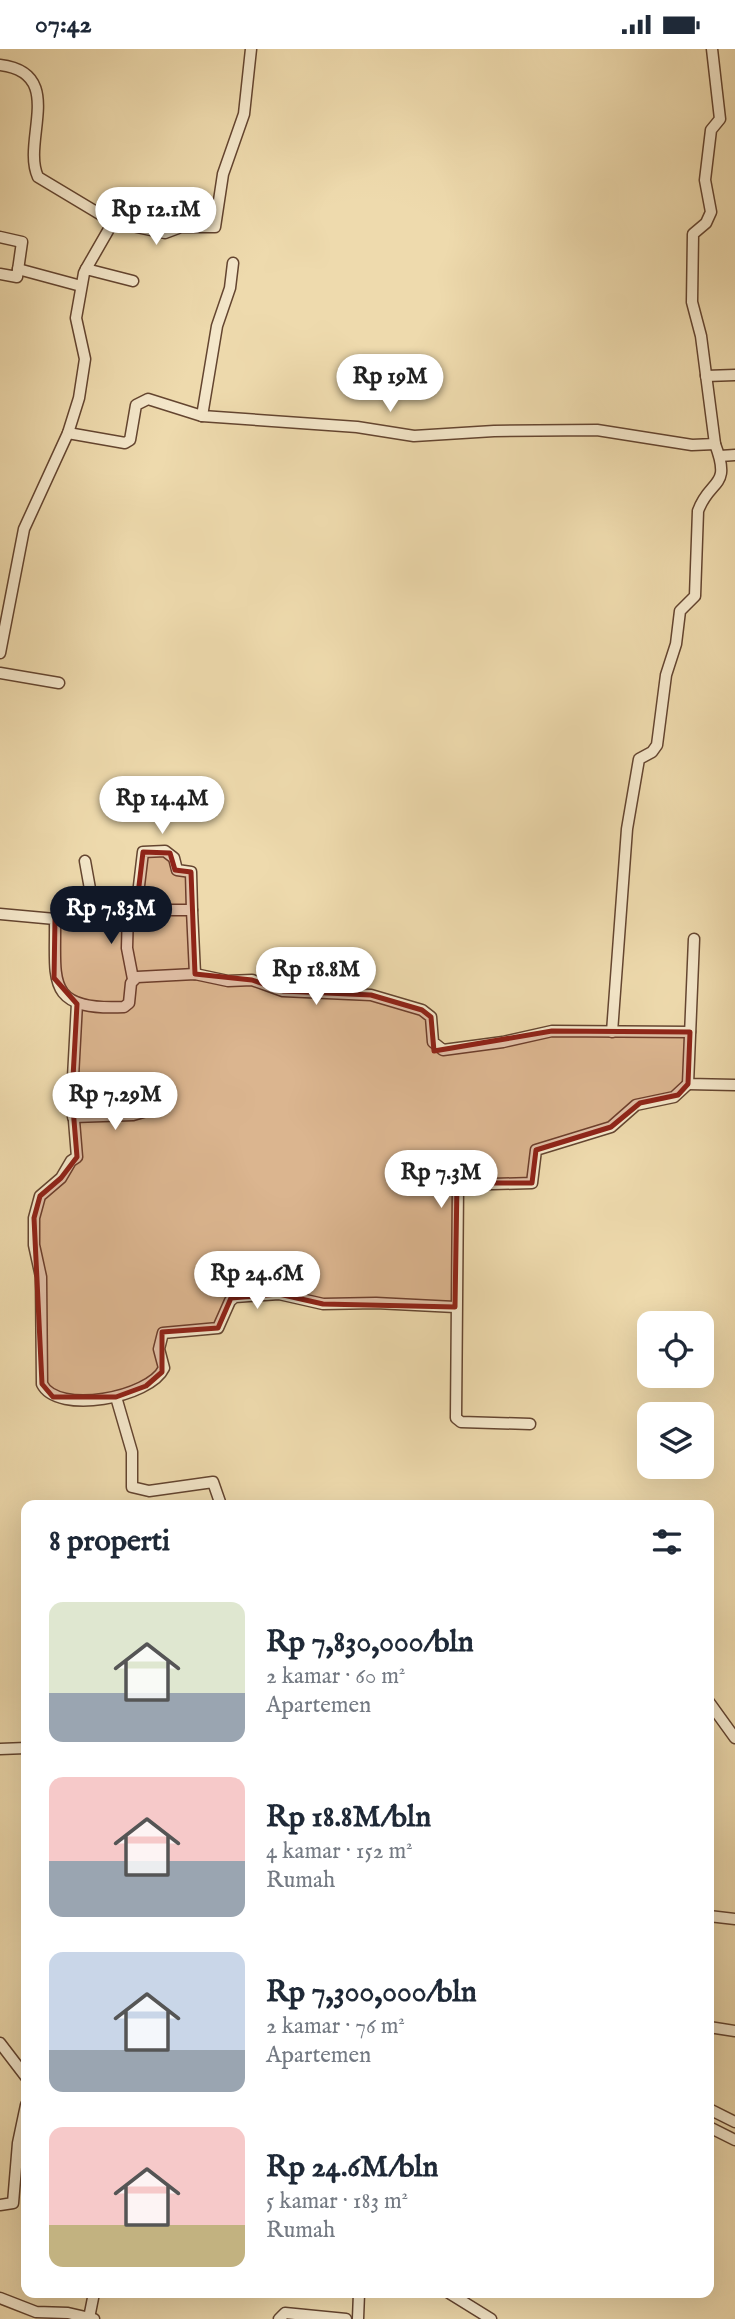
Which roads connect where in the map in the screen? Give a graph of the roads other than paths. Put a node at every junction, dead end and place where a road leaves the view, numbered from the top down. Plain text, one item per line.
1 (251, 49) edge
2 (712, 49) edge
3 (0, 65) edge
4 (113, 222) junction
5 (0, 237) edge
6 (233, 263) dead end
7 (18, 269) junction
8 (86, 269) junction
9 (0, 274) edge
10 (133, 281) dead end
11 (81, 286) junction
12 (735, 375) edge
13 (706, 376) junction
14 (202, 415) junction
15 (68, 433) junction
16 (715, 444) junction
17 (735, 455) edge
18 (720, 456) junction
19 (5, 601) edge
20 (0, 653) edge
21 (0, 673) edge
22 (60, 683) dead end
23 (85, 861) dead end
24 (92, 900) junction
25 (192, 910) junction
26 (132, 911) junction
27 (0, 913) edge
28 (55, 919) junction
29 (694, 939) dead end
30 (195, 974) junction
31 (133, 979) junction
32 (77, 1003) junction
33 (612, 1032) junction
34 (690, 1032) junction
35 (688, 1084) junction
36 (735, 1085) edge
37 (150, 1109) dead end
38 (73, 1117) junction
39 (455, 1307) junction
40 (116, 1397) junction
41 (530, 1424) dead end
42 (219, 1500) edge
43 (714, 1709) edge
44 (735, 1738) edge
45 (21, 1748) edge
46 (0, 1749) edge
47 (714, 1917) edge
48 (735, 1919) edge
49 (714, 2028) edge
50 (735, 2031) edge
51 (0, 2043) edge
52 (21, 2070) edge
53 (714, 2112) edge
54 (735, 2122) edge
55 (21, 2129) edge
56 (714, 2130) edge
57 (735, 2140) edge
58 (0, 2205) edge
59 (0, 2298) edge
60 (94, 2298) edge
61 (359, 2298) edge
62 (457, 2298) edge
63 (92, 2318) edge
64 (279, 2319) edge
65 (346, 2319) edge
66 (358, 2319) edge
67 (491, 2319) edge

1 - 4 street
2 - 13 street
3 - 4 street
4 - 8 street
5 - 7 street
6 - 14 street
7 - 9 street
7 - 11 street
8 - 10 street
8 - 11 street
11 - 15 street
12 - 13 street
13 - 16 street
14 - 15 street
14 - 16 street
15 - 19 street
16 - 18 street
17 - 18 street
18 - 33 street
19 - 20 street
21 - 22 street
23 - 24 street
24 - 26 street
24 - 28 street
25 - 26 street
25 - 26 street
25 - 30 street
26 - 31 street
27 - 28 street
28 - 32 street
29 - 34 street
30 - 31 street
30 - 33 street
31 - 32 street
32 - 38 street
33 - 34 street
34 - 35 street
35 - 36 street
35 - 39 street
37 - 38 street
38 - 40 street
39 - 40 street
39 - 41 street
40 - 42 street
43 - 44 street
45 - 46 street
47 - 48 street
49 - 50 street
51 - 52 street
53 - 54 street
55 - 58 street
56 - 57 street
59 - 63 street
60 - 63 street
61 - 66 street
62 - 67 street
64 - 65 street

